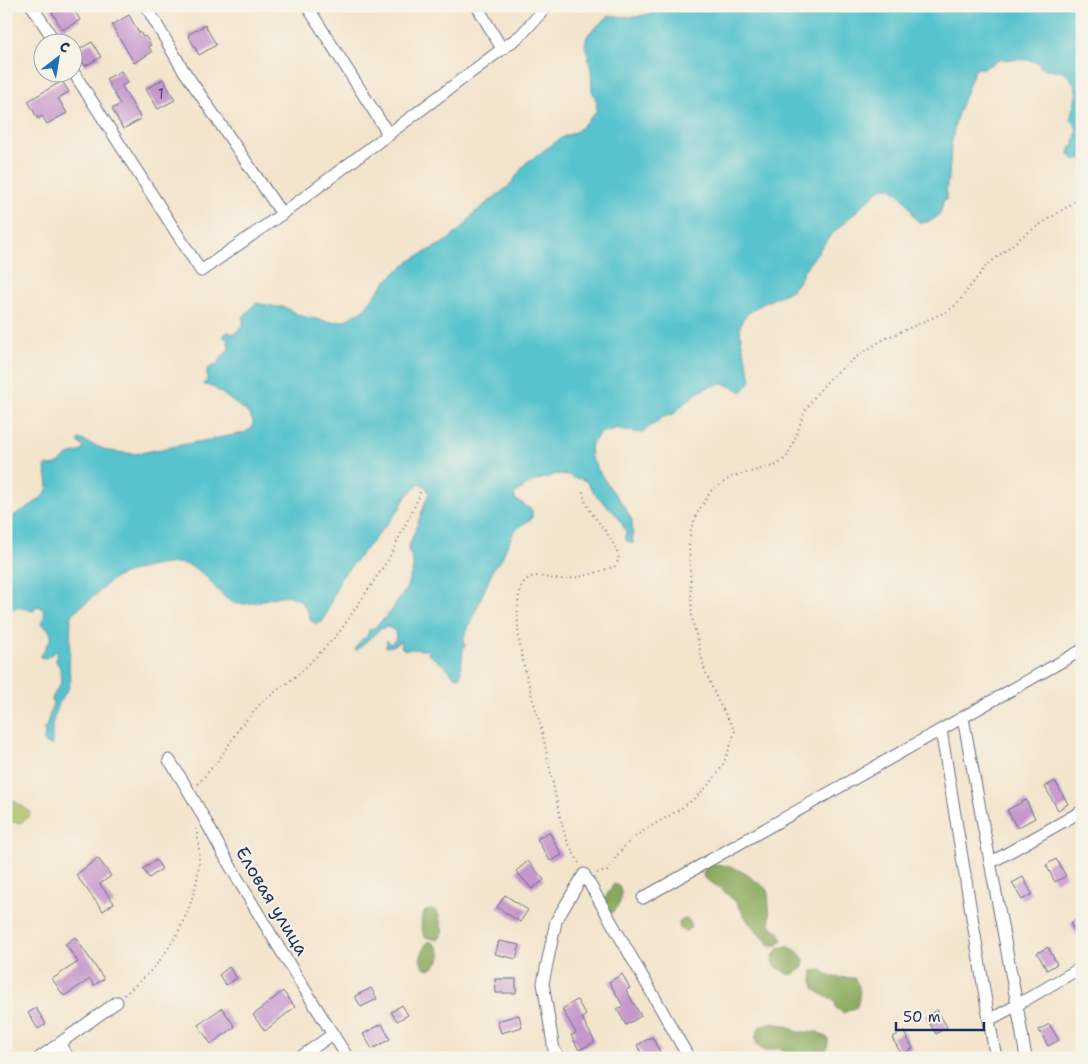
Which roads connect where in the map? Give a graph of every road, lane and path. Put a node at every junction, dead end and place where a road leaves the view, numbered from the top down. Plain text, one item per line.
1 (32, 6) edge
2 (146, 6) edge
3 (308, 6) edge
4 (477, 6) edge
5 (547, 6) edge
6 (49, 32) edge
7 (502, 50) junction
8 (80, 82) edge
9 (389, 135) junction
10 (1082, 197) edge
11 (282, 214) junction
12 (583, 489) dead end
13 (420, 491) dead end
14 (1082, 650) edge
15 (963, 718) junction
16 (941, 730) junction
17 (169, 760) dead end
18 (191, 797) junction
19 (1082, 811) edge
20 (194, 822) dead end
21 (990, 863) junction
22 (584, 874) junction
23 (643, 898) dead end
24 (1082, 968) edge
25 (117, 1002) joint
26 (1017, 1005) junction
27 (989, 1020) junction
28 (333, 1034) junction
29 (59, 1044) junction
30 (39, 1058) edge
31 (69, 1058) edge
32 (299, 1058) edge
33 (348, 1058) edge
34 (559, 1058) edge
35 (689, 1058) edge
36 (996, 1058) edge
37 (1026, 1058) edge

1 - 6 street
2 - 11 street
3 - 9 street
4 - 7 street
5 - 7 street
7 - 9 street
8 - 11 street
9 - 11 street
10 - 22 path
12 - 22 path
13 - 18 path
14 - 15 street
15 - 16 street
15 - 21 street
16 - 23 street
16 - 27 street
17 - 18 street, Еловая улица
18 - 28 street, Еловая улица
19 - 21 street
20 - 25 path
21 - 26 street
22 - 34 street
22 - 35 street
24 - 26 street
25 - 29 street
26 - 27 street
26 - 37 street
27 - 36 street
28 - 32 street
28 - 33 street, Еловая улица
29 - 30 street
29 - 31 street

